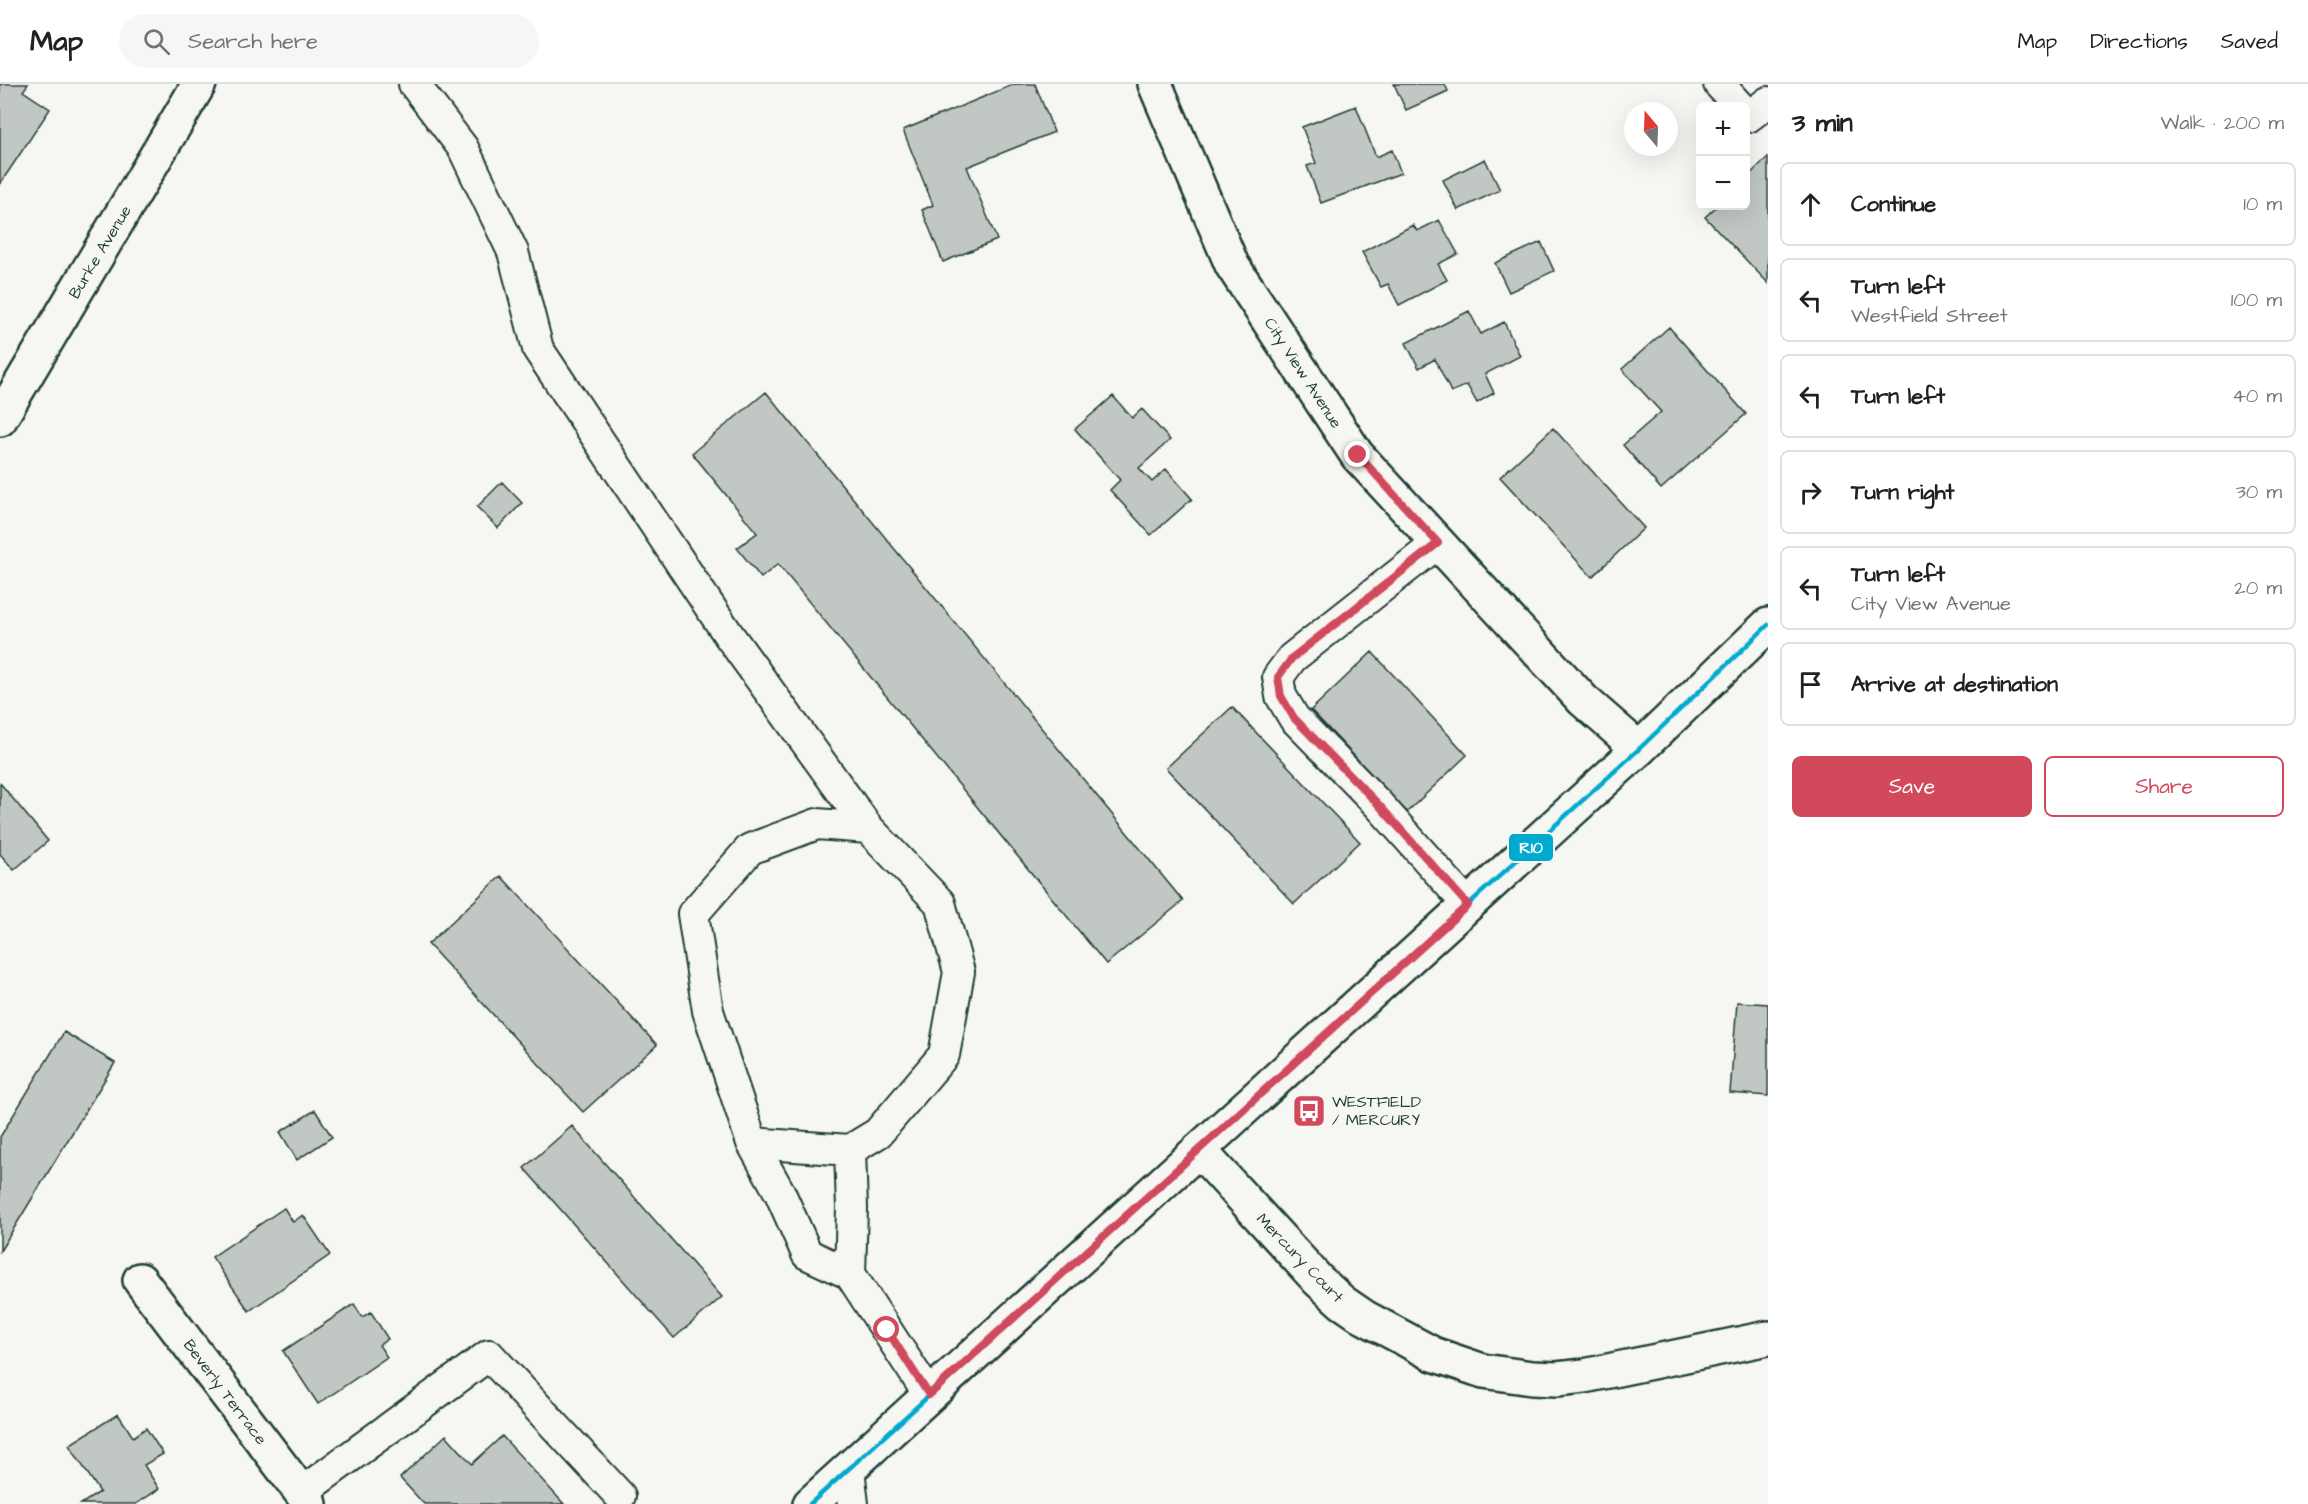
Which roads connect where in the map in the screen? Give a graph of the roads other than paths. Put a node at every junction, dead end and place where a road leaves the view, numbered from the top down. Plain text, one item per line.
1 (199, 84) edge
2 (414, 84) edge
3 (1155, 84) edge
4 (1719, 84) edge
5 (1735, 102) edge
6 (1768, 102) edge
7 (1750, 116) edge
8 (0, 419) edge
9 (1438, 543) junction
10 (1768, 625) edge
11 (1639, 749) junction
12 (868, 828) junction
13 (1468, 905) junction
14 (752, 1143) junction
15 (850, 1150) junction
16 (1199, 1150) junction
17 (849, 1274) junction
18 (140, 1280) dead end
19 (1768, 1338) edge
20 (929, 1395) junction
21 (849, 1468) junction
22 (620, 1496) dead end
23 (306, 1498) edge
24 (810, 1504) edge
25 (853, 1504) edge

1 - 8 street, Burke Avenue
2 - 12 lane
3 - 9 street, City View Avenue
4 - 5 lane
6 - 7 lane
9 - 11 street, City View Avenue
9 - 13 lane
10 - 11 street
11 - 13 street
12 - 14 lane
12 - 15 lane
13 - 16 street
14 - 15 lane
14 - 17 lane
15 - 17 lane
16 - 19 street, Mercury Court
16 - 20 street
17 - 20 lane
18 - 23 street, Beverly Terrace
20 - 21 street
21 - 24 street
21 - 25 lane
22 - 23 lane

